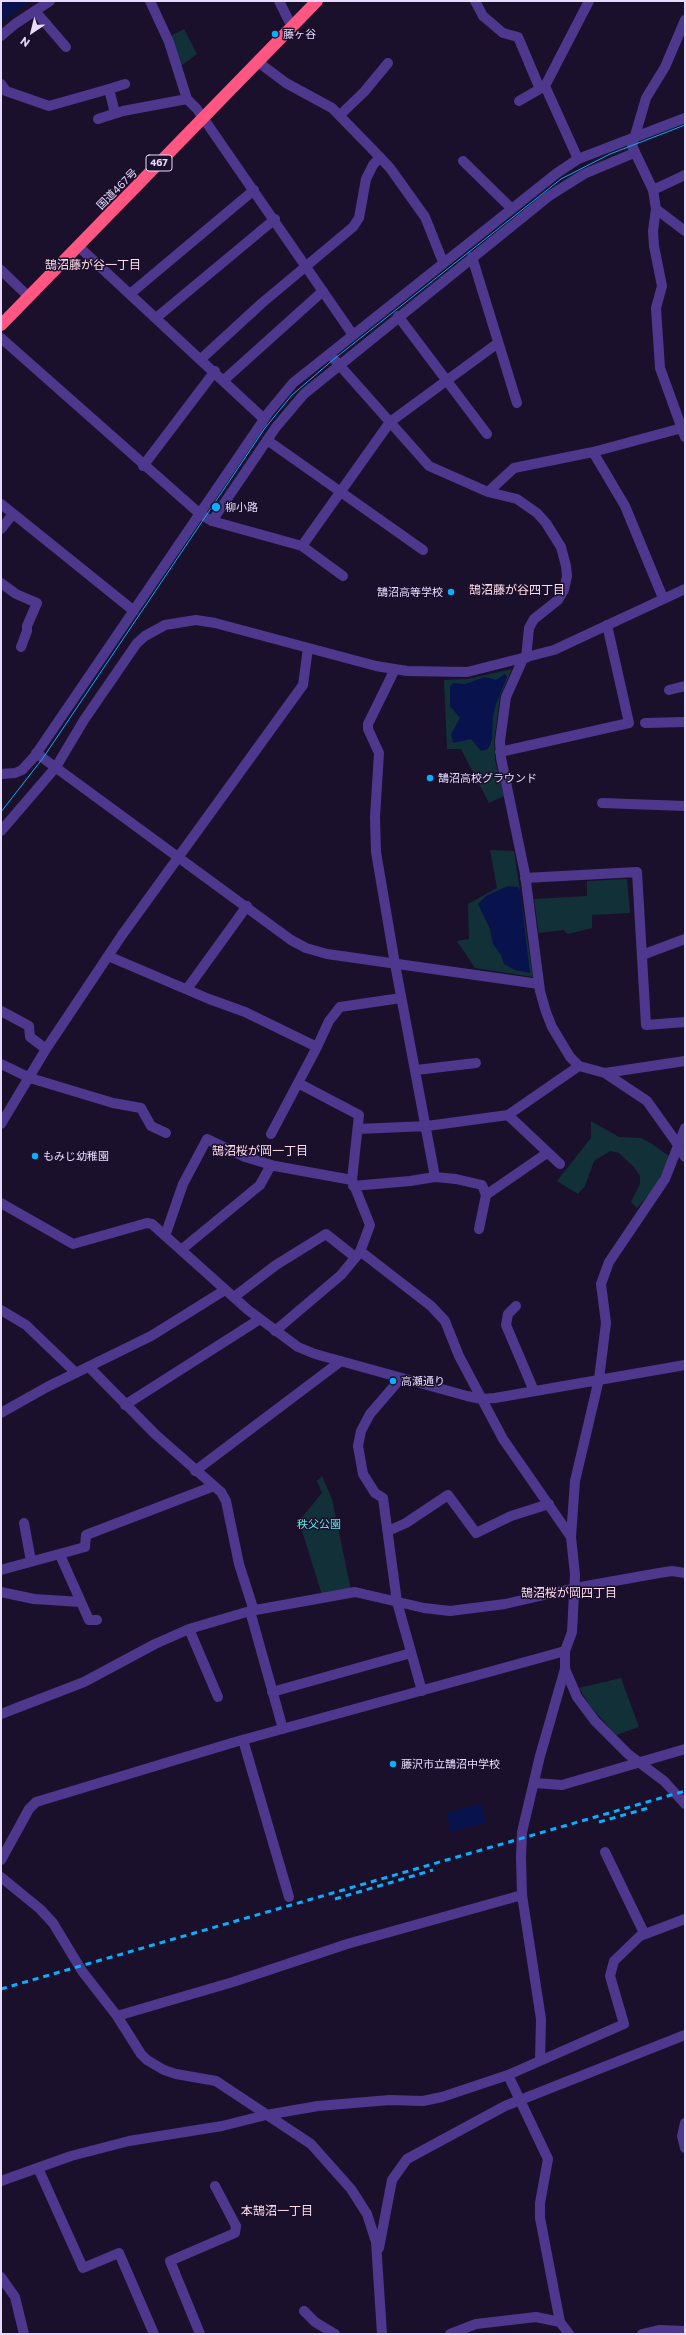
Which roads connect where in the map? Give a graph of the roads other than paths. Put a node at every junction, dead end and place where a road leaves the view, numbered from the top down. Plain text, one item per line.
1 (50, 1) edge
2 (150, 1) edge
3 (279, 1) edge
4 (317, 1) edge
5 (475, 1) edge
6 (588, 1) edge
7 (35, 11) junction
8 (685, 20) edge
9 (292, 27) junction
10 (1, 36) edge
11 (66, 47) dead end
12 (258, 62) junction
13 (388, 62) dead end
14 (125, 84) dead end
15 (542, 87) junction
16 (2, 89) edge
17 (109, 89) junction
18 (187, 99) junction
19 (519, 101) dead end
20 (115, 113) junction
21 (340, 115) junction
22 (685, 118) edge
23 (98, 119) dead end
24 (204, 119) junction
25 (634, 137) junction
26 (634, 152) junction
27 (380, 157) junction
28 (578, 159) junction
29 (463, 161) dead end
30 (685, 175) edge
31 (254, 190) junction
32 (653, 190) junction
33 (511, 208) junction
34 (656, 209) junction
35 (274, 219) junction
36 (685, 231) edge
37 (79, 246) junction
38 (472, 257) junction
39 (443, 262) junction
40 (306, 265) junction
41 (1, 270) edge
42 (323, 291) junction
43 (130, 294) junction
44 (29, 297) junction
45 (398, 316) junction
46 (156, 318) junction
47 (1, 325) edge
48 (353, 335) junction
49 (1, 338) edge
50 (498, 343) junction
51 (329, 354) junction
52 (202, 359) junction
53 (338, 364) junction
54 (215, 372) junction
55 (224, 380) junction
56 (447, 380) junction
57 (517, 403) dead end
58 (682, 417) edge
59 (264, 419) junction
60 (390, 422) junction
61 (684, 433) edge
62 (487, 434) dead end
63 (267, 440) junction
64 (593, 452) junction
65 (143, 466) junction
66 (340, 492) junction
67 (488, 492) junction
68 (1, 504) edge
69 (13, 514) junction
70 (200, 514) junction
71 (212, 521) junction
72 (1, 529) edge
73 (302, 546) junction
74 (423, 550) dead end
75 (343, 576) dead end
76 (1, 583) edge
77 (685, 589) edge
78 (663, 598) junction
79 (134, 611) junction
80 (607, 625) junction
81 (21, 648) dead end
82 (308, 648) junction
83 (525, 659) junction
84 (395, 669) junction
85 (685, 686) edge
86 (669, 690) dead end
87 (685, 722) edge
88 (645, 723) dead end
89 (500, 752) junction
90 (36, 753) junction
91 (56, 767) junction
92 (1, 774) edge
93 (602, 803) dead end
94 (685, 806) edge
95 (1, 831) edge
96 (179, 857) junction
97 (525, 878) junction
98 (247, 906) junction
99 (685, 939) edge
100 (642, 955) junction
101 (108, 956) junction
102 (394, 964) junction
103 (539, 984) junction
104 (186, 989) junction
105 (401, 998) junction
106 (1, 1011) edge
107 (685, 1022) edge
108 (317, 1047) junction
109 (46, 1049) junction
110 (685, 1061) edge
111 (476, 1063) dead end
112 (1, 1064) edge
113 (579, 1066) junction
114 (416, 1070) junction
115 (605, 1073) junction
116 (30, 1078) junction
117 (298, 1083) junction
118 (508, 1115) junction
119 (1, 1124) edge
120 (427, 1126) junction
121 (685, 1128) edge
122 (358, 1129) junction
123 (166, 1134) dead end
124 (271, 1134) dead end
125 (678, 1145) junction
126 (547, 1153) junction
127 (685, 1158) edge
128 (560, 1164) dead end
129 (271, 1165) junction
130 (435, 1177) junction
131 (352, 1183) junction
132 (486, 1195) junction
133 (1, 1203) edge
134 (479, 1229) dead end
135 (165, 1236) junction
136 (181, 1250) junction
137 (358, 1254) junction
138 (225, 1290) junction
139 (234, 1297) junction
140 (516, 1306) dead end
141 (1, 1310) edge
142 (260, 1319) junction
143 (275, 1331) junction
144 (341, 1361) junction
145 (685, 1365) edge
146 (89, 1367) junction
147 (76, 1374) junction
148 (401, 1378) junction
149 (599, 1380) junction
150 (534, 1391) junction
151 (482, 1399) junction
152 (125, 1405) junction
153 (1, 1413) edge
154 (195, 1471) junction
155 (214, 1486) junction
156 (549, 1504) junction
157 (24, 1523) dead end
158 (388, 1531) junction
159 (571, 1537) junction
160 (60, 1555) junction
161 (31, 1561) junction
162 (1, 1570) edge
163 (685, 1573) edge
164 (575, 1588) junction
165 (1, 1592) edge
166 (81, 1602) junction
167 (397, 1602) junction
168 (252, 1611) junction
169 (97, 1620) dead end
170 (189, 1629) junction
171 (565, 1651) junction
172 (411, 1653) junction
173 (565, 1669) junction
174 (422, 1691) junction
175 (272, 1692) junction
176 (218, 1697) dead end
177 (1, 1714) edge
178 (283, 1729) junction
179 (242, 1740) junction
180 (685, 1749) edge
181 (640, 1763) junction
182 (535, 1783) junction
183 (685, 1804) edge
184 (605, 1852) dead end
185 (1, 1860) edge
186 (1, 1876) edge
187 (522, 1895) junction
188 (289, 1897) dead end
189 (685, 1919) edge
190 (644, 1933) junction
191 (118, 2016) junction
192 (685, 2035) edge
193 (540, 2060) junction
194 (508, 2075) junction
195 (519, 2102) junction
196 (266, 2115) junction
197 (685, 2123) edge
198 (685, 2148) edge
199 (38, 2168) junction
200 (1, 2181) edge
201 (215, 2186) dead end
202 (378, 2254) junction
203 (1, 2276) edge
204 (304, 2311) dead end
205 (560, 2322) junction
206 (685, 2331) edge
207 (24, 2334) edge
208 (154, 2334) edge
209 (200, 2334) edge
210 (335, 2334) edge
211 (382, 2334) edge
212 (450, 2334) edge
213 (569, 2334) edge
214 (642, 2334) edge

1 - 7 street
2 - 18 street
3 - 9 street
4 - 9 highway, 国道467号 / 467
5 - 15 street
6 - 15 street
7 - 10 street
7 - 11 street
8 - 25 street
9 - 12 highway, 国道467号 / 467
12 - 21 street
12 - 24 highway, 国道467号 / 467
13 - 21 street
14 - 17 street
15 - 19 street
15 - 28 street
16 - 17 street
17 - 20 street
18 - 20 street
18 - 24 street
20 - 23 street
21 - 27 street
22 - 25 street
24 - 31 street
24 - 37 highway, 国道467号 / 467
25 - 26 street
25 - 28 street
26 - 32 street
26 - 38 street
27 - 39 street
27 - 40 street
28 - 33 street
29 - 33 street
30 - 32 street
31 - 35 street
31 - 43 street
32 - 34 street
33 - 39 street
34 - 36 street
34 - 58 street
35 - 40 street
35 - 46 street
37 - 43 street
37 - 44 highway, 国道467号 / 467
38 - 45 street
38 - 50 street
39 - 48 street
40 - 42 street
40 - 52 street
41 - 44 street
42 - 48 street
42 - 55 street
43 - 46 street
44 - 47 highway, 国道467号 / 467
45 - 53 street
45 - 56 street
46 - 52 street
48 - 51 street
49 - 65 street
50 - 56 street
50 - 57 street
51 - 53 street
51 - 59 street
52 - 54 street
53 - 60 street
53 - 63 street
54 - 55 street
54 - 65 street
55 - 59 street
56 - 60 street
56 - 62 street
58 - 61 street
59 - 70 street
60 - 66 street
60 - 67 street
61 - 64 street
63 - 66 street
63 - 71 street
64 - 67 street
64 - 78 street
65 - 70 street
66 - 73 street
66 - 74 street
67 - 83 street
68 - 69 street
69 - 72 street
69 - 79 street
70 - 71 street
70 - 79 street
71 - 73 street
73 - 75 street
76 - 81 street
77 - 78 street
78 - 80 street
79 - 90 street
80 - 83 street
80 - 89 street
82 - 84 street
82 - 91 street
82 - 96 street
83 - 84 street
83 - 89 street
84 - 102 street
85 - 86 street
87 - 88 street
89 - 97 street
90 - 91 street
90 - 92 street
91 - 95 street
91 - 96 street
93 - 94 street
96 - 98 street
96 - 101 street
97 - 100 street
97 - 103 street
98 - 102 street
98 - 104 street
99 - 100 street
100 - 107 street
101 - 104 street
101 - 109 street
102 - 103 street
102 - 105 street
103 - 113 street
104 - 108 street
105 - 108 street
105 - 114 street
106 - 109 street
108 - 117 street
109 - 116 street
110 - 115 street
111 - 114 street
112 - 116 street
113 - 115 street
113 - 118 street
114 - 120 street
115 - 125 street
116 - 119 street
116 - 123 street
117 - 122 street
117 - 124 street
118 - 120 street
118 - 126 street
120 - 122 street
120 - 130 street
121 - 125 street
122 - 131 street
125 - 127 street
125 - 149 street
126 - 128 street
126 - 132 street
129 - 131 street
129 - 135 street
129 - 136 street
130 - 131 street
130 - 132 street
131 - 137 street
132 - 134 street
133 - 135 street
135 - 136 street
136 - 138 street
137 - 139 street
137 - 143 street
137 - 151 street
138 - 139 street
138 - 146 street
139 - 142 street
140 - 150 street
141 - 147 street
142 - 143 street
142 - 152 street
143 - 144 street
144 - 148 street
144 - 154 street
145 - 149 street
146 - 147 street
146 - 152 street
147 - 153 street
148 - 151 street
148 - 158 street
149 - 150 street
149 - 159 street
150 - 151 street
151 - 156 street
152 - 154 street
154 - 155 street
155 - 160 street
155 - 168 street
156 - 158 street
156 - 159 street
157 - 161 street
158 - 167 street
159 - 164 street
160 - 161 street
160 - 166 street
161 - 162 street
163 - 164 street
164 - 167 street
164 - 171 street
165 - 166 street
166 - 169 street
167 - 168 street
167 - 172 street
168 - 170 street
168 - 175 street
170 - 176 street
170 - 177 street
171 - 173 street
171 - 174 street
172 - 174 street
172 - 175 street
173 - 181 street
173 - 182 street
174 - 178 street
175 - 178 street
178 - 179 street
179 - 185 street
179 - 188 street
180 - 181 street
181 - 182 street
181 - 183 street
182 - 187 street
184 - 190 street
186 - 191 street
187 - 191 street
187 - 193 street
189 - 190 street
190 - 193 street
191 - 196 street
192 - 195 street
193 - 194 street
194 - 195 street
194 - 196 street
195 - 202 street
195 - 205 street
196 - 199 street
196 - 202 street
197 - 198 street
199 - 200 street
199 - 208 street
201 - 209 street
202 - 211 street
203 - 207 street
204 - 210 street
205 - 212 street
205 - 213 street
206 - 214 street

